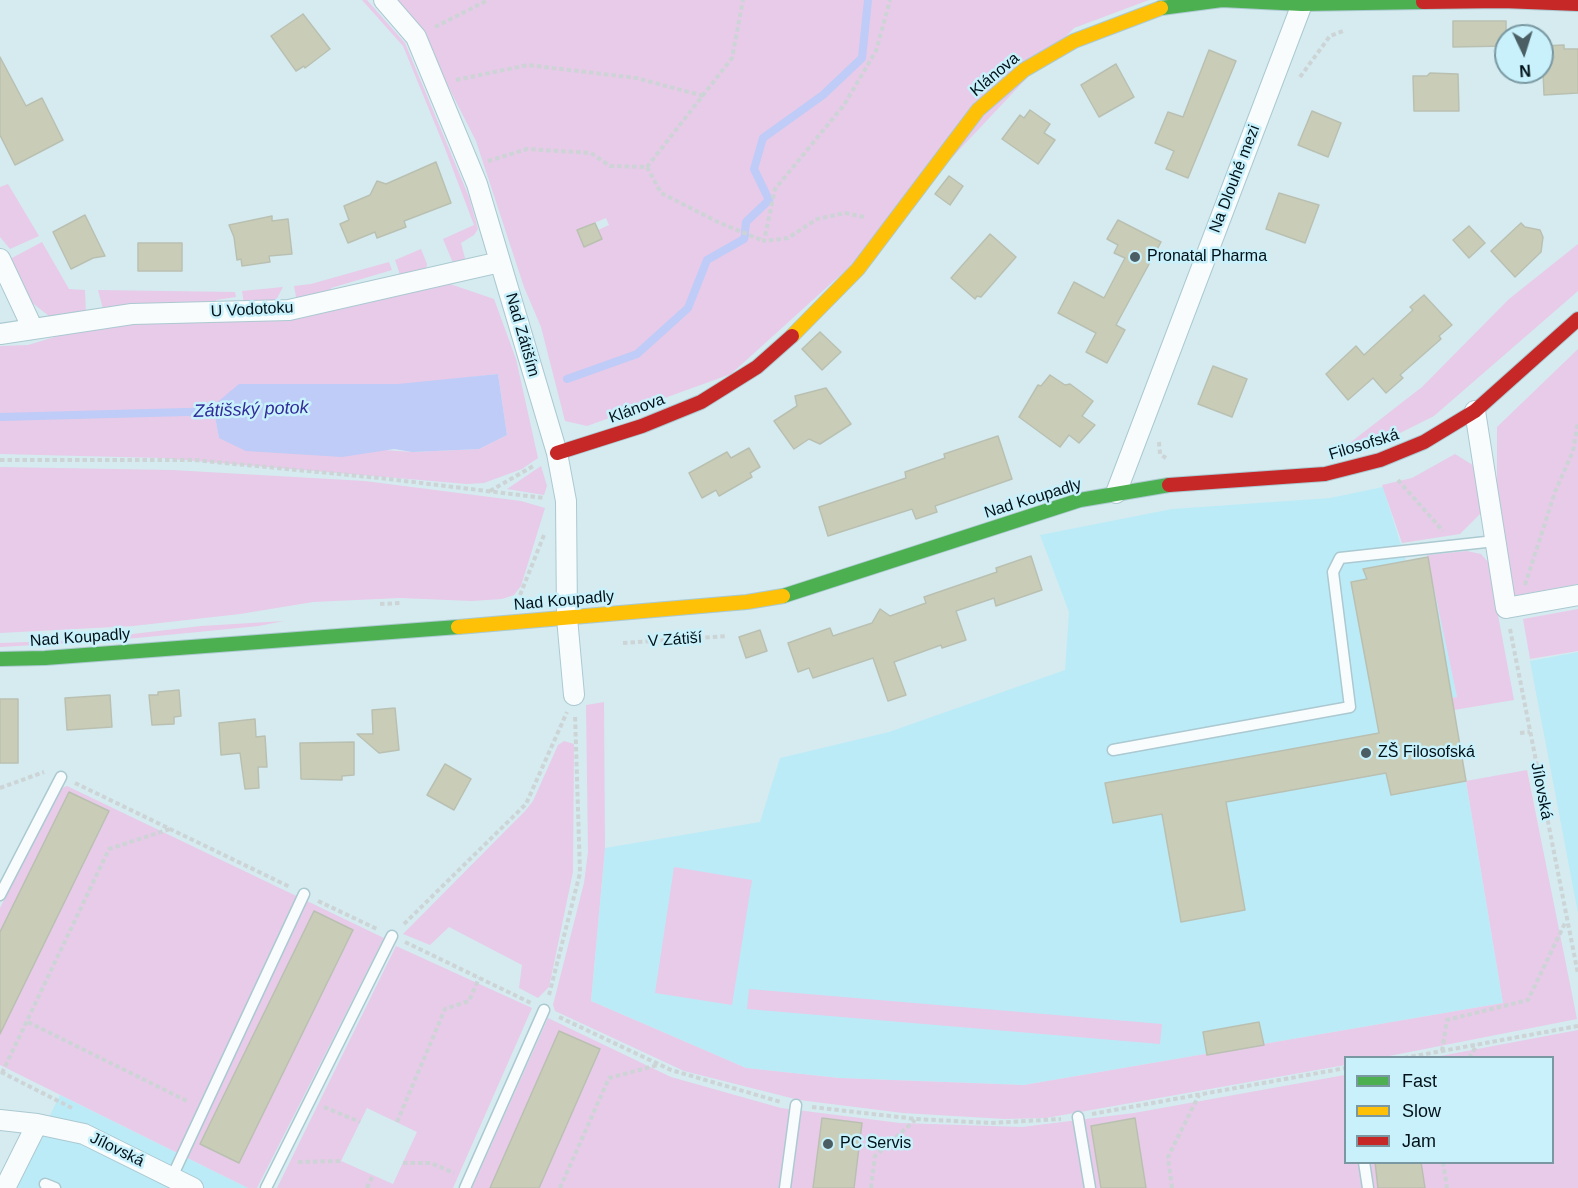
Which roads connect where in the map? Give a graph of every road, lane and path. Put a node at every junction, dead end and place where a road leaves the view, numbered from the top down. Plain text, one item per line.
1 (384, 0) edge
2 (488, 0) edge
3 (743, 0) edge
4 (890, 0) edge
5 (1303, 2) edge
6 (1578, 4) edge
7 (1352, 26) dead end
8 (416, 37) junction
9 (1296, 83) dead end
10 (435, 84) junction
11 (704, 96) junction
12 (469, 167) junction
13 (647, 167) junction
14 (891, 223) junction
15 (764, 241) junction
16 (0, 258) edge
17 (500, 262) junction
18 (1578, 319) edge
19 (32, 327) junction
20 (0, 334) edge
21 (1475, 411) junction
22 (1578, 422) edge
23 (1158, 436) dead end
24 (557, 453) junction
25 (0, 460) edge
26 (1168, 460) dead end
27 (1380, 460) junction
28 (488, 492) junction
29 (1116, 493) junction
30 (566, 501) junction
31 (544, 534) dead end
32 (1495, 541) junction
33 (1455, 545) junction
34 (1578, 595) edge
35 (516, 600) dead end
36 (397, 603) dead end
37 (407, 603) dead end
38 (1512, 607) junction
39 (567, 618) junction
40 (727, 636) dead end
41 (623, 643) dead end
42 (0, 659) edge
43 (574, 695) junction
44 (1530, 732) junction
45 (1520, 734) dead end
46 (1113, 750) dead end
47 (48, 770) dead end
48 (61, 777) dead end
49 (0, 788) edge
50 (170, 829) dead end
51 (304, 894) dead end
52 (0, 895) edge
53 (1566, 920) junction
54 (392, 936) joint
55 (1578, 974) edge
56 (479, 978) dead end
57 (544, 1010) junction
58 (27, 1022) junction
59 (1578, 1026) edge
60 (1478, 1044) junction
61 (1442, 1051) junction
62 (1415, 1056) edge
63 (1470, 1056) edge
64 (658, 1065) junction
65 (1344, 1068) edge
66 (2, 1073) dead end
67 (1199, 1094) junction
68 (310, 1100) junction
69 (796, 1105) junction
70 (204, 1109) junction
71 (1077, 1117) junction
72 (916, 1119) junction
73 (0, 1120) edge
74 (360, 1122) dead end
75 (397, 1122) dead end
76 (37, 1124) junction
77 (341, 1161) dead end
78 (279, 1162) junction
79 (403, 1163) dead end
80 (1364, 1164) edge
81 (1443, 1164) edge
82 (373, 1175) dead end
83 (172, 1177) junction
84 (467, 1184) edge
85 (5, 1188) edge
86 (193, 1188) edge
87 (266, 1188) edge
88 (367, 1188) edge
89 (560, 1188) edge
90 (785, 1188) edge
91 (871, 1188) edge
92 (1090, 1188) edge
93 (1172, 1188) edge
94 (1368, 1188) edge
95 (1447, 1188) edge

1 - 8 street, Nad Zátiším
2 - 8 path
3 - 11 path
4 - 15 path
5 - 6 street, Klánova
5 - 14 street, Klánova
5 - 29 street, Na Dlouhé mezi
7 - 9 path
8 - 10 street, Nad Zátiším
10 - 11 path
10 - 12 street, Nad Zátiším
11 - 13 path
12 - 13 path
12 - 17 street, Nad Zátiším
13 - 15 path
14 - 15 path
14 - 24 street, Klánova
16 - 19 street
17 - 19 street, U Vodotoku
17 - 24 street, Nad Zátiším
18 - 21 street, Filosofská
19 - 20 street, U Vodotoku
21 - 27 street, Filosofská
21 - 32 street
22 - 38 path
23 - 26 path
24 - 28 path
24 - 30 street, Nad Zátiším
25 - 28 path
27 - 29 street, Filosofská
27 - 33 path
28 - 30 path
29 - 39 street, Nad Koupadly
30 - 39 street, Nad Zátiším
31 - 35 path
32 - 33 lane
32 - 38 street
33 - 46 lane
34 - 38 street
36 - 37 path
38 - 44 path, Jílovská
39 - 42 street, Nad Koupadly
39 - 43 street, Nad Zátiším
40 - 41 path, V Zátiší
43 - 54 path
43 - 57 path
44 - 45 path
44 - 53 path, Jílovská
47 - 49 path
48 - 52 lane
50 - 58 path
51 - 70 lane
53 - 55 path, Jílovská
53 - 61 path
54 - 68 lane
56 - 75 path
57 - 64 path
57 - 84 lane
58 - 66 path
58 - 70 path
59 - 60 path
60 - 61 path
60 - 63 path
61 - 62 path
64 - 69 path
64 - 89 path
65 - 67 path
67 - 71 path
67 - 93 path
68 - 74 path
68 - 78 lane
69 - 72 path
69 - 90 lane
70 - 83 lane
71 - 72 path
71 - 92 lane
72 - 91 path
73 - 76 street, Jílovská
76 - 83 street, Jílovská
76 - 85 street
77 - 78 path
78 - 87 lane
79 - 84 path
80 - 94 lane
81 - 95 path
82 - 88 path
83 - 86 street, Jílovská

